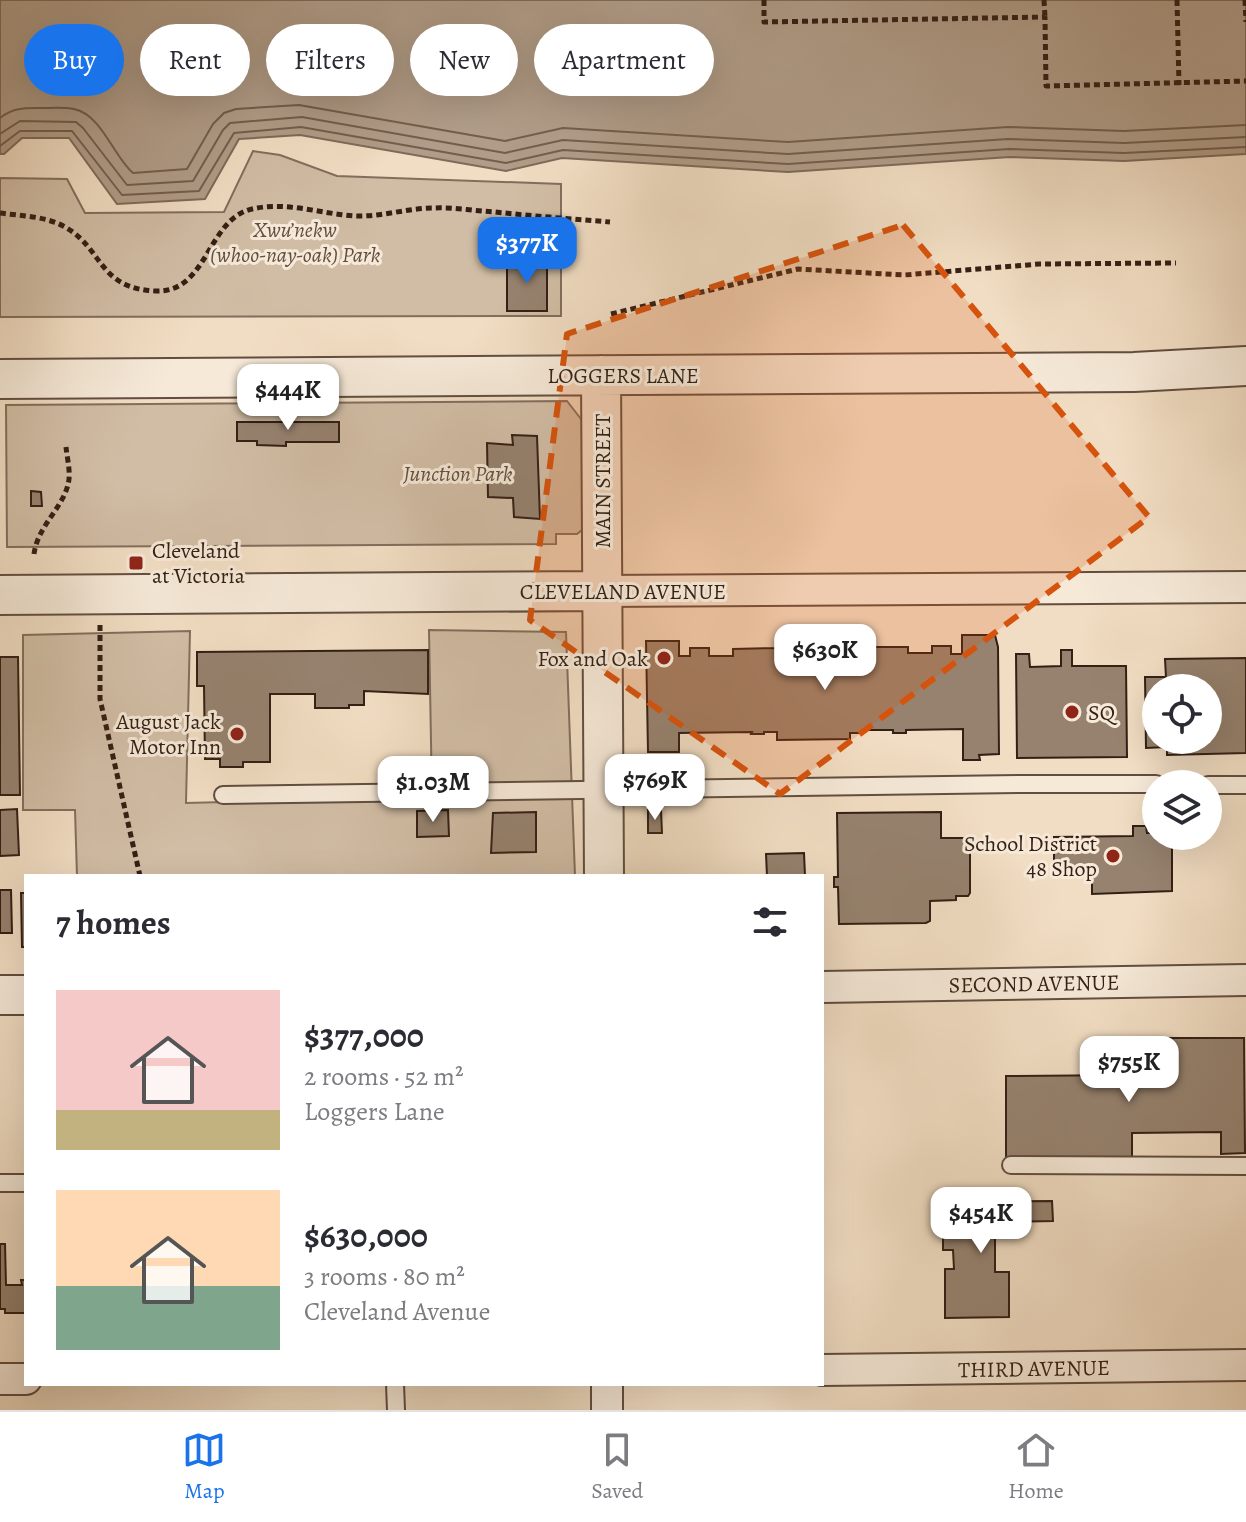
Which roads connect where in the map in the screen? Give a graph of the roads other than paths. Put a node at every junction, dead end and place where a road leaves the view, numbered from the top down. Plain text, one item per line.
1 (1246, 366) edge
2 (601, 375) junction
3 (0, 379) edge
4 (1246, 587) edge
5 (602, 591) junction
6 (0, 595) edge
7 (1142, 784) edge
8 (1222, 785) edge
9 (1246, 785) edge
10 (603, 791) junction
11 (223, 795) dead end
12 (604, 874) edge
13 (1246, 980) edge
14 (824, 987) edge
15 (0, 995) edge
16 (24, 995) edge
17 (1011, 1165) dead end
18 (1246, 1166) edge
19 (0, 1183) edge
20 (24, 1183) edge
21 (1246, 1365) edge
22 (824, 1370) edge
23 (0, 1379) edge
24 (24, 1379) edge
25 (395, 1386) edge
26 (607, 1386) edge
27 (396, 1410) edge
28 (607, 1410) edge

1 - 2 street, LOGGERS LANE
2 - 3 street, LOGGERS LANE
2 - 5 street, MAIN STREET
4 - 5 street, CLEVELAND AVENUE
5 - 6 street, CLEVELAND AVENUE
5 - 10 street, MAIN STREET
7 - 10 lane
8 - 9 lane
10 - 11 lane
10 - 12 street, MAIN STREET
13 - 14 street, SECOND AVENUE
15 - 16 street
17 - 18 lane
19 - 20 lane
21 - 22 street, THIRD AVENUE
23 - 24 street
25 - 27 lane
26 - 28 street

